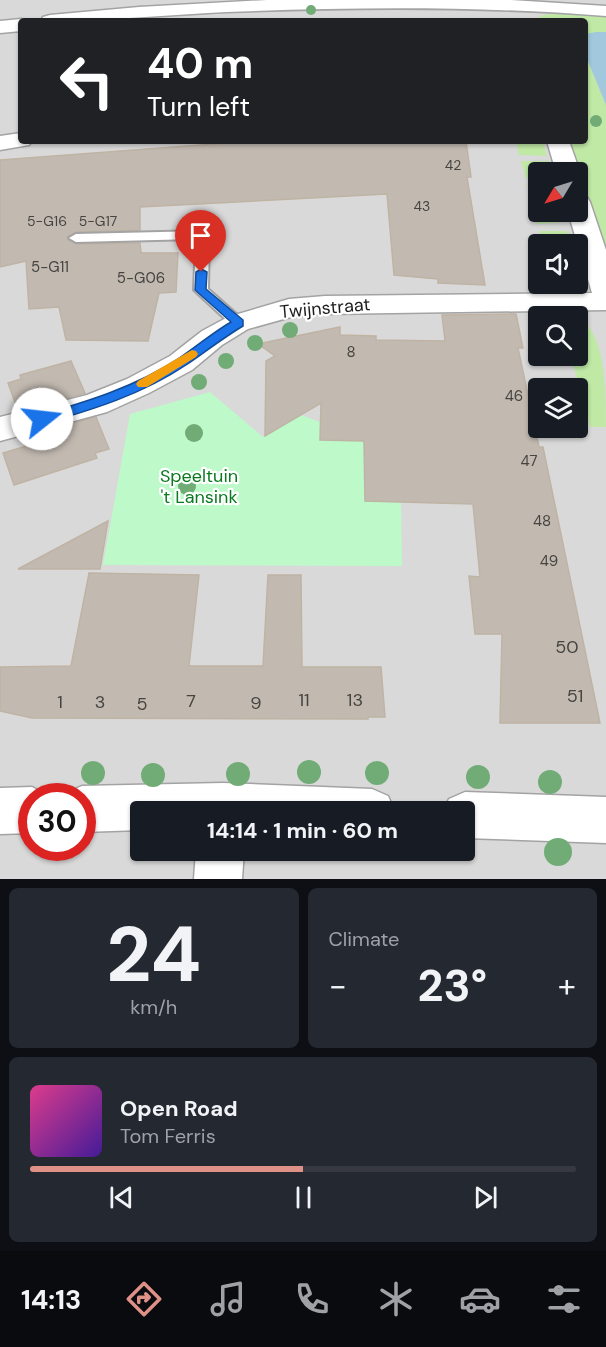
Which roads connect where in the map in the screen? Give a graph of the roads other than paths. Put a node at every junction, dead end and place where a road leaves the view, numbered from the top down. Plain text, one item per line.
1 (516, 9) edge
2 (606, 11) edge
3 (92, 18) edge
4 (18, 25) edge
5 (0, 27) edge
6 (18, 140) edge
7 (0, 143) edge
8 (559, 144) edge
9 (565, 162) edge
10 (584, 222) edge
11 (76, 238) dead end
12 (606, 294) edge
13 (606, 302) edge
14 (238, 323) junction
15 (0, 429) edge
16 (18, 810) edge
17 (96, 810) edge
18 (0, 811) edge
19 (130, 814) edge
20 (475, 815) edge
21 (606, 820) edge
22 (219, 861) edge
23 (218, 879) edge

1 - 2 street
1 - 3 street
4 - 5 street
6 - 7 street
8 - 9 street
10 - 12 street
11 - 14 lane
13 - 14 street, Twijnstraat
14 - 15 street, Twijnstraat
16 - 18 street
17 - 19 street
20 - 21 street
22 - 23 street

